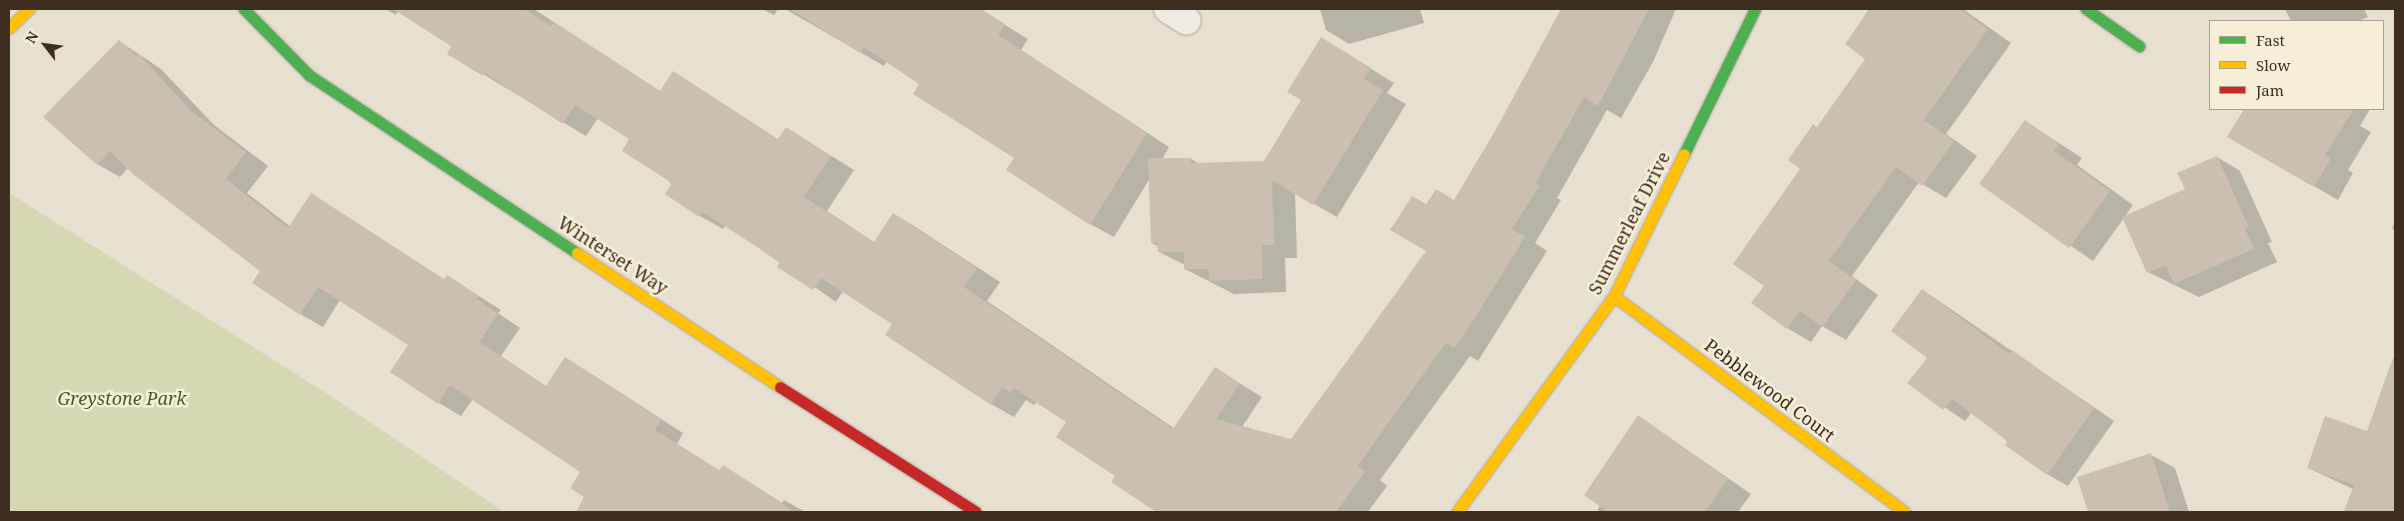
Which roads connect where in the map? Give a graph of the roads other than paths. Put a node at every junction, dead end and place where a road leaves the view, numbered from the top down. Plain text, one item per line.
1 (29, 9) edge
2 (244, 9) edge
3 (1755, 9) edge
4 (2086, 9) edge
5 (9, 28) edge
6 (2140, 46) dead end
7 (1614, 296) junction
8 (976, 512) edge
9 (1457, 512) edge
10 (1905, 512) edge

1 - 5 street
2 - 8 street, Winterset Way
3 - 7 street, Summerleaf Drive
4 - 6 street
7 - 9 street, Summerleaf Drive
7 - 10 street, Pebblewood Court

